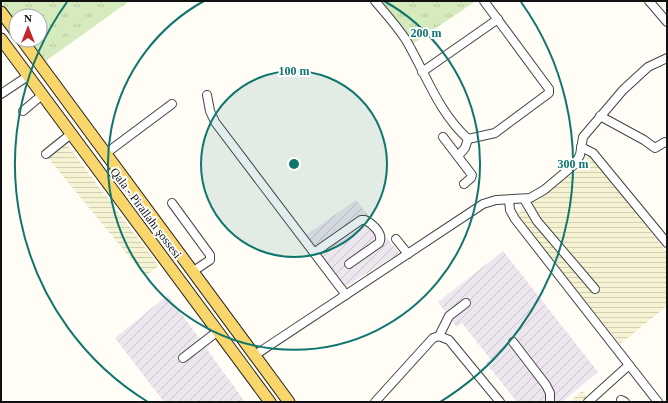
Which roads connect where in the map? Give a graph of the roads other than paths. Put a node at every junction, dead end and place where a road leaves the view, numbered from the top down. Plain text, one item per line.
1 (375, 1) edge
2 (484, 1) edge
3 (649, 1) edge
4 (1, 12) edge
5 (498, 19) junction
6 (8, 21) edge
7 (667, 22) edge
8 (1, 39) edge
9 (28, 48) edge
10 (667, 58) edge
11 (422, 72) junction
12 (28, 76) junction
13 (1, 94) edge
14 (42, 95) junction
15 (207, 95) dead end
16 (172, 104) dead end
17 (23, 111) dead end
18 (600, 116) junction
19 (71, 134) junction
20 (444, 137) dead end
21 (468, 139) junction
22 (667, 143) edge
23 (582, 147) junction
24 (46, 154) dead end
25 (105, 154) junction
26 (458, 156) junction
27 (464, 184) dead end
28 (524, 199) junction
29 (509, 200) junction
30 (172, 203) dead end
31 (396, 239) dead end
32 (667, 243) edge
33 (315, 252) junction
34 (408, 254) junction
35 (349, 264) dead end
36 (192, 272) junction
37 (595, 289) dead end
38 (346, 295) junction
39 (466, 303) dead end
40 (218, 331) junction
41 (439, 336) junction
42 (513, 342) dead end
43 (255, 355) junction
44 (183, 358) dead end
45 (629, 365) junction
46 (270, 402) edge
47 (289, 402) edge
48 (375, 402) edge
49 (500, 402) edge
50 (550, 402) edge
51 (588, 402) edge
52 (657, 402) edge

1 - 11 street
2 - 5 street
3 - 7 street
4 - 6 main road
5 - 11 street
5 - 21 street
8 - 12 main road, Qala - Pirallahı şossesi
9 - 25 main road, Qala - Pirallahı şossesi
10 - 18 street
11 - 21 street
12 - 13 street
12 - 14 main road, Qala - Pirallahı şossesi
14 - 17 street
14 - 19 main road, Qala - Pirallahı şossesi
15 - 33 street
16 - 25 street
18 - 22 street
18 - 23 street
19 - 24 street
19 - 40 main road, Qala - Pirallahı şossesi
20 - 26 street
21 - 26 street
23 - 28 street
23 - 32 street
25 - 36 main road, Qala - Pirallahı şossesi
26 - 27 street
28 - 29 street
28 - 37 street
29 - 34 street
29 - 45 street
30 - 36 street
31 - 34 street
33 - 35 street
33 - 38 street
34 - 38 street
36 - 43 main road, Qala - Pirallahı şossesi
38 - 43 street
39 - 41 street
40 - 44 street
40 - 46 main road, Qala - Pirallahı şossesi
41 - 48 street
41 - 49 street
42 - 50 street
43 - 47 main road, Qala - Pirallahı şossesi
45 - 51 street
45 - 52 street

